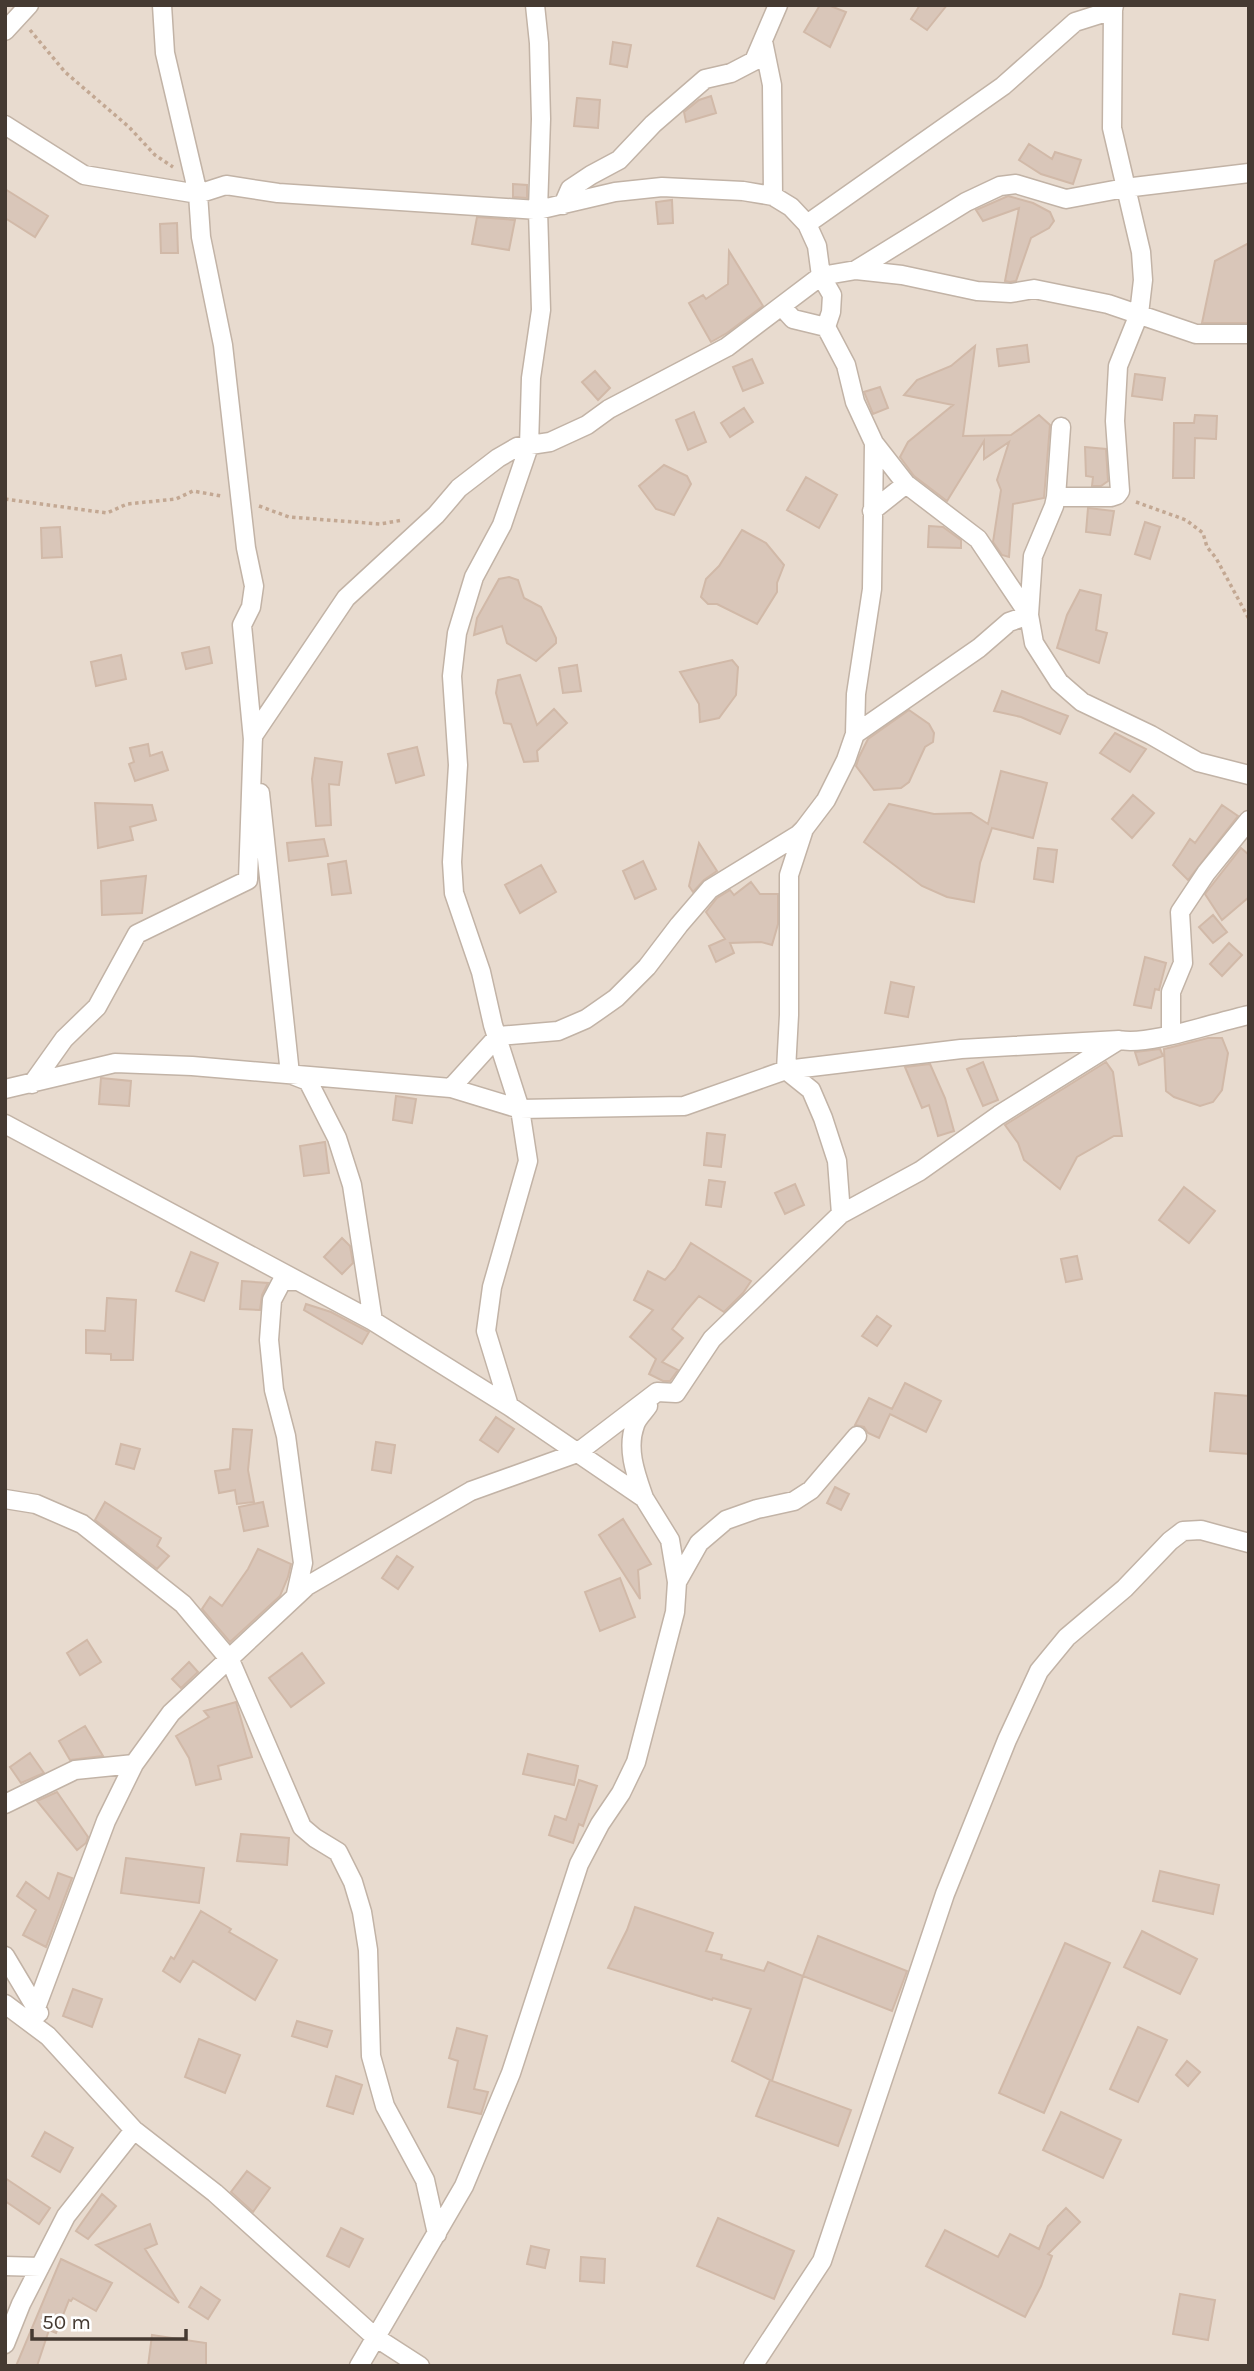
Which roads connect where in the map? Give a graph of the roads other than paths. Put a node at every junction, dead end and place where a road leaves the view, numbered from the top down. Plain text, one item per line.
1 (162, 5) edge
2 (535, 5) edge
3 (778, 5) edge
4 (1114, 8) edge
5 (24, 11) edge
6 (5, 31) edge
7 (763, 41) junction
8 (5, 125) edge
9 (1249, 173) edge
10 (1125, 188) junction
11 (198, 194) junction
12 (773, 196) junction
13 (564, 205) junction
14 (538, 211) junction
15 (807, 223) junction
16 (856, 270) junction
17 (821, 276) junction
18 (782, 307) junction
19 (1139, 314) junction
20 (825, 327) junction
21 (1249, 334) edge
22 (1061, 427) dead end
23 (874, 443) junction
24 (529, 446) junction
25 (905, 484) junction
26 (1056, 497) junction
27 (872, 511) junction
28 (1029, 615) junction
29 (855, 734) junction
30 (253, 736) junction
31 (1249, 775) edge
32 (1249, 820) edge
33 (804, 829) junction
34 (1249, 1015) edge
35 (1171, 1035) junction
36 (498, 1036) junction
37 (1119, 1040) junction
38 (786, 1070) junction
39 (290, 1074) junction
40 (33, 1084) junction
41 (451, 1088) junction
42 (5, 1089) edge
43 (520, 1109) junction
44 (5, 1124) edge
45 (841, 1214) junction
46 (298, 1281) junction
47 (373, 1321) junction
48 (657, 1392) junction
49 (509, 1406) junction
50 (857, 1436) dead end
51 (577, 1453) junction
52 (644, 1498) junction
53 (5, 1499) edge
54 (1249, 1543) edge
55 (677, 1583) junction
56 (296, 1594) junction
57 (230, 1660) junction
58 (134, 1764) junction
59 (5, 1804) edge
60 (5, 1956) edge
61 (5, 2004) edge
62 (37, 2005) junction
63 (48, 2036) junction
64 (134, 2130) junction
65 (437, 2234) junction
66 (5, 2266) edge
67 (40, 2267) junction
68 (7, 2332) edge
69 (375, 2337) junction
70 (359, 2366) edge
71 (419, 2366) edge
72 (753, 2366) edge

1 - 11 street
2 - 14 street
3 - 7 street
4 - 10 street
4 - 15 street
5 - 6 street
7 - 12 street
7 - 13 street
8 - 11 street
9 - 10 street
10 - 16 street
10 - 19 street
11 - 14 street
11 - 30 street
12 - 13 street
12 - 15 street
13 - 14 street
14 - 24 street
15 - 17 street
16 - 17 street
16 - 19 street
17 - 18 street
17 - 20 street
18 - 20 street
18 - 24 street
19 - 21 street
19 - 26 street
20 - 23 street
22 - 26 street
23 - 25 street
23 - 27 street
24 - 30 street
24 - 36 street
25 - 27 street
25 - 28 street
26 - 28 street
27 - 29 street
28 - 29 street
28 - 31 street
29 - 33 street
30 - 39 street
30 - 40 street
32 - 35 street
33 - 36 street
33 - 38 street
34 - 35 street
35 - 37 street
36 - 41 street
36 - 43 street
37 - 38 street
37 - 45 street
38 - 43 street
38 - 45 street
39 - 40 street
39 - 41 street
39 - 47 street
40 - 42 street
41 - 43 street
43 - 49 street
44 - 46 street
45 - 48 street
46 - 47 street
46 - 56 street
47 - 49 street
48 - 51 street
48 - 52 street
49 - 51 street
50 - 55 street
51 - 52 street
51 - 56 street
52 - 55 street
53 - 57 street
54 - 72 street
55 - 65 street
56 - 57 street
57 - 58 street
57 - 65 street
58 - 59 street
58 - 62 street
60 - 62 street
61 - 63 street
62 - 63 street
63 - 64 street
64 - 67 street
64 - 69 street
65 - 69 street
66 - 67 street
67 - 68 street
69 - 70 street
69 - 71 street

